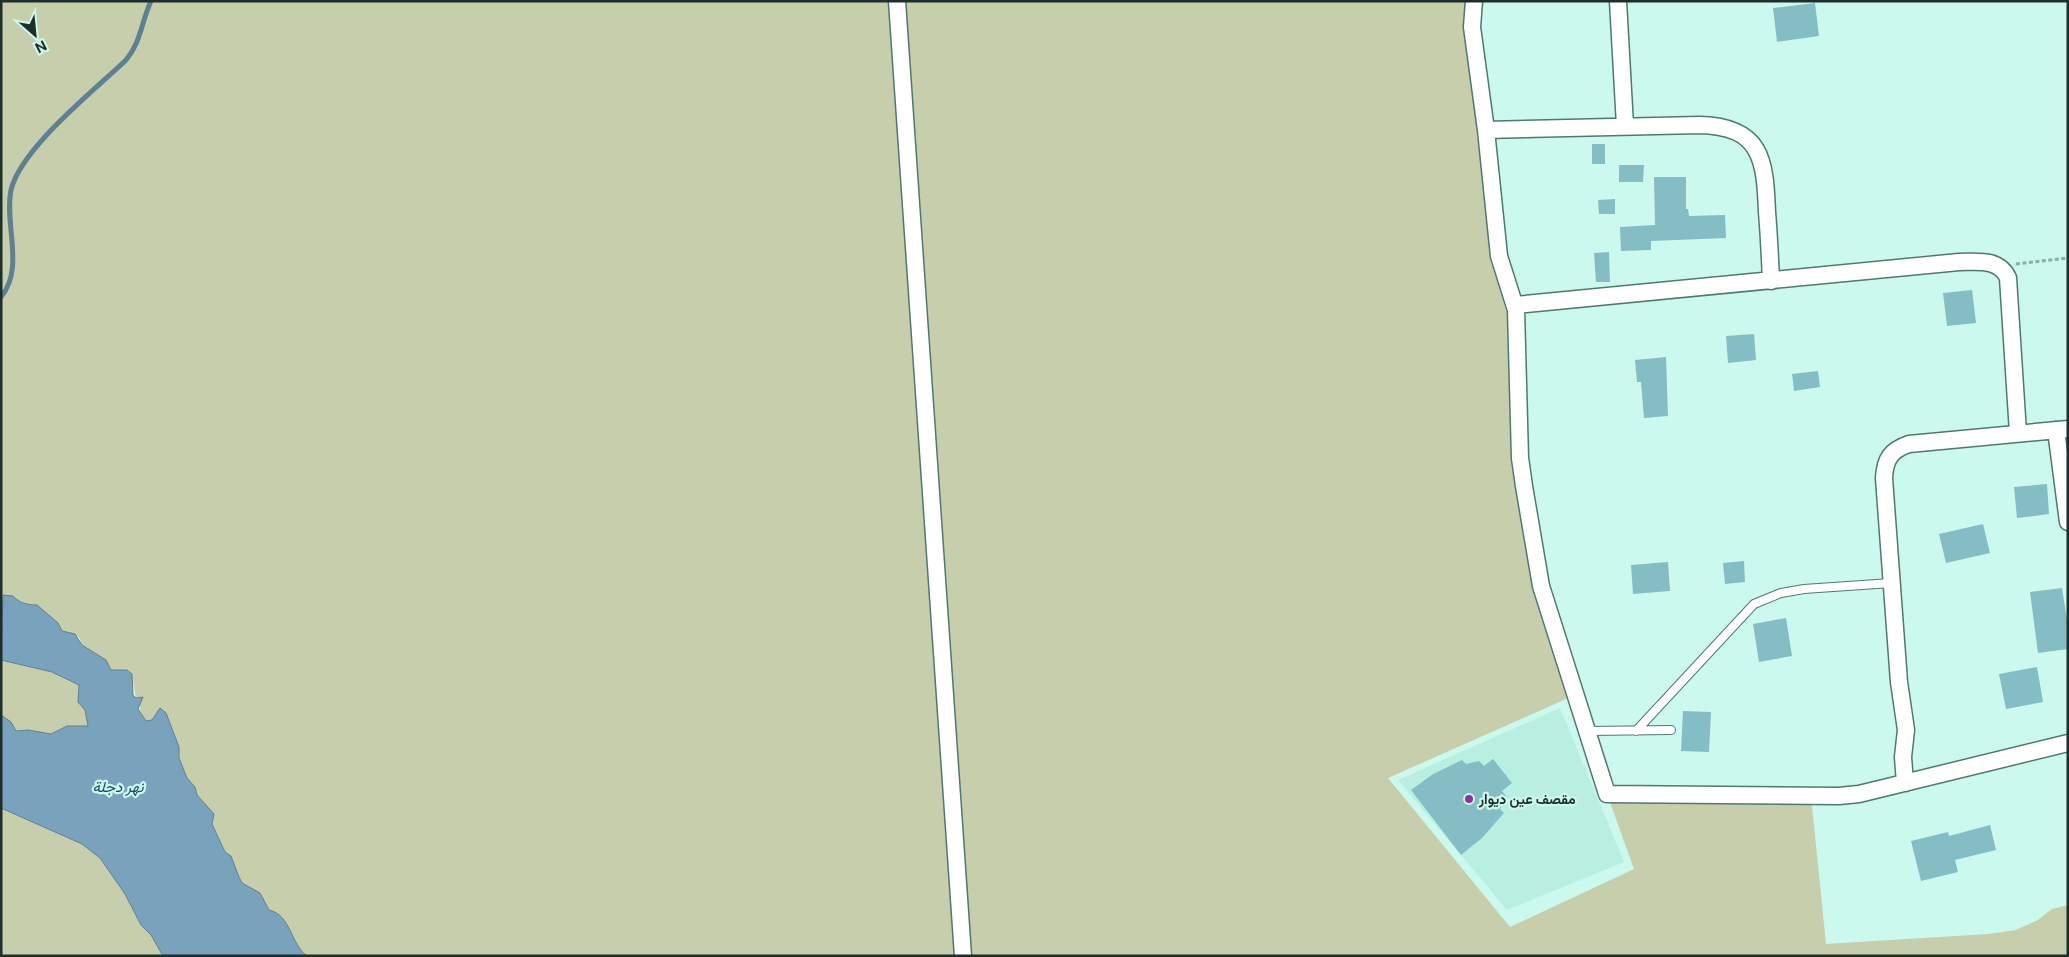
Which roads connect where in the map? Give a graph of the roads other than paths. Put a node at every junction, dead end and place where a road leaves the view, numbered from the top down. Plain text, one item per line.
1 (897, 1) edge
2 (1474, 1) edge
3 (1618, 1) edge
4 (1625, 126) junction
5 (1486, 130) junction
6 (1771, 281) junction
7 (1515, 305) junction
8 (2062, 430) edge
9 (2018, 433) junction
10 (2068, 522) edge
11 (1891, 583) junction
12 (1670, 730) dead end
13 (1636, 731) junction
14 (1587, 732) junction
15 (2068, 743) edge
16 (1905, 783) junction
17 (963, 956) edge

1 - 17 street
2 - 5 street
3 - 4 street
4 - 5 street
4 - 6 street
5 - 7 street
6 - 7 street
6 - 9 street
7 - 14 street
8 - 9 street
8 - 10 street
9 - 11 street
11 - 13 lane
11 - 16 street
12 - 13 lane
13 - 14 lane
14 - 16 street
15 - 16 street

